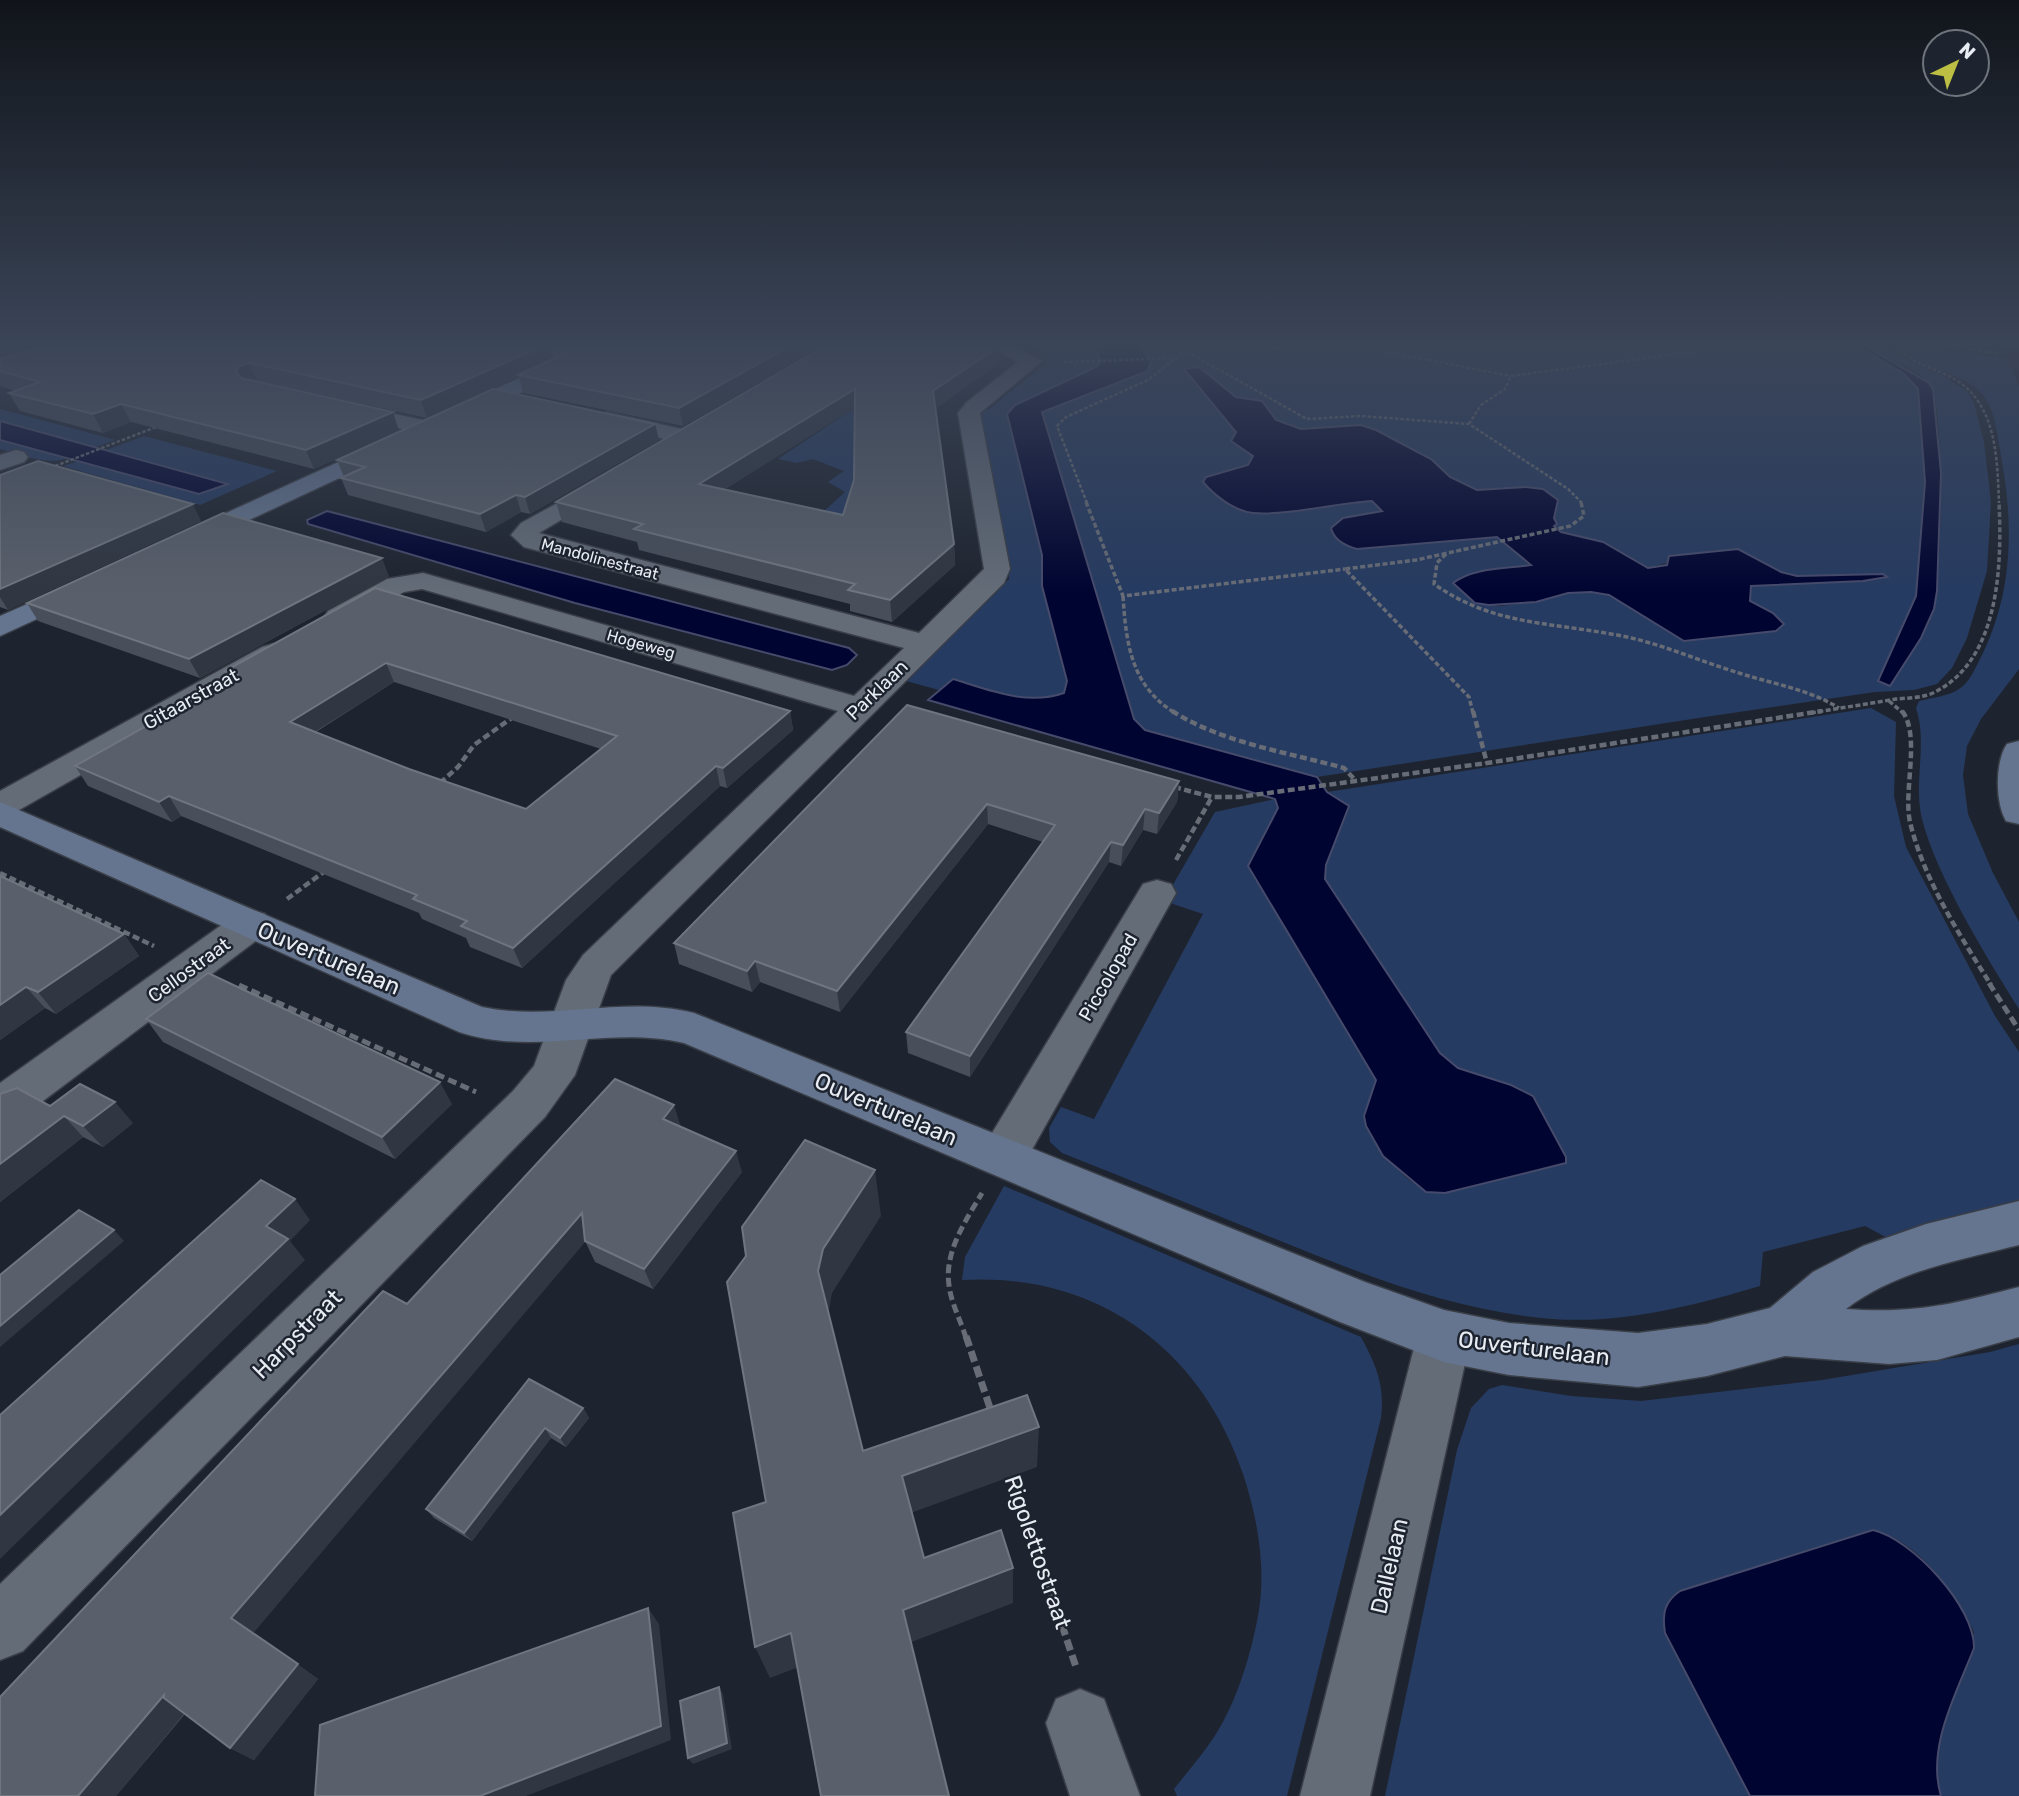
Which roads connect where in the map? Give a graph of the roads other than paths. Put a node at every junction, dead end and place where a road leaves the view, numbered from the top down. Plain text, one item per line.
1 (415, 425) edge
2 (436, 425) edge
3 (630, 425) edge
4 (708, 425) edge
5 (971, 425) edge
6 (429, 428) junction
7 (687, 437) junction
8 (651, 458) edge
9 (627, 472) edge
10 (170, 547) edge
11 (107, 577) edge
12 (423, 581) joint
13 (0, 627) edge
14 (925, 644) junction
15 (859, 707) junction
16 (2019, 751) edge
17 (2019, 814) edge
18 (4, 818) edge
19 (1157, 894) road end
20 (251, 925) junction
21 (570, 1025) junction
22 (15, 1097) edge
23 (1003, 1157) junction
24 (2019, 1223) edge
25 (2019, 1312) edge
26 (1785, 1330) junction
27 (1444, 1336) junction
28 (0, 1628) edge
29 (1080, 1723) road end
30 (1105, 1796) edge
31 (1335, 1796) edge

1 - 6 street
2 - 6 street
3 - 7 street
4 - 7 street
5 - 14 street, Parklaan
6 - 10 street
7 - 8 street
9 - 14 street, Mandolinestraat
11 - 13 street
12 - 15 street, Hogeweg
12 - 18 street, Gitaarstraat
14 - 15 street, Parklaan
15 - 21 street, Parklaan
16 - 17 street
18 - 20 street, Ouverturelaan
19 - 23 street, Piccolopad
20 - 21 street, Ouverturelaan
20 - 22 street, Cellostraat
21 - 23 street, Ouverturelaan
21 - 28 street, Harpstraat
23 - 27 street, Ouverturelaan
24 - 26 street, Ouverturelaan
25 - 26 street, Ouverturelaan
26 - 27 street, Ouverturelaan
27 - 31 street, Dallelaan
29 - 30 street

